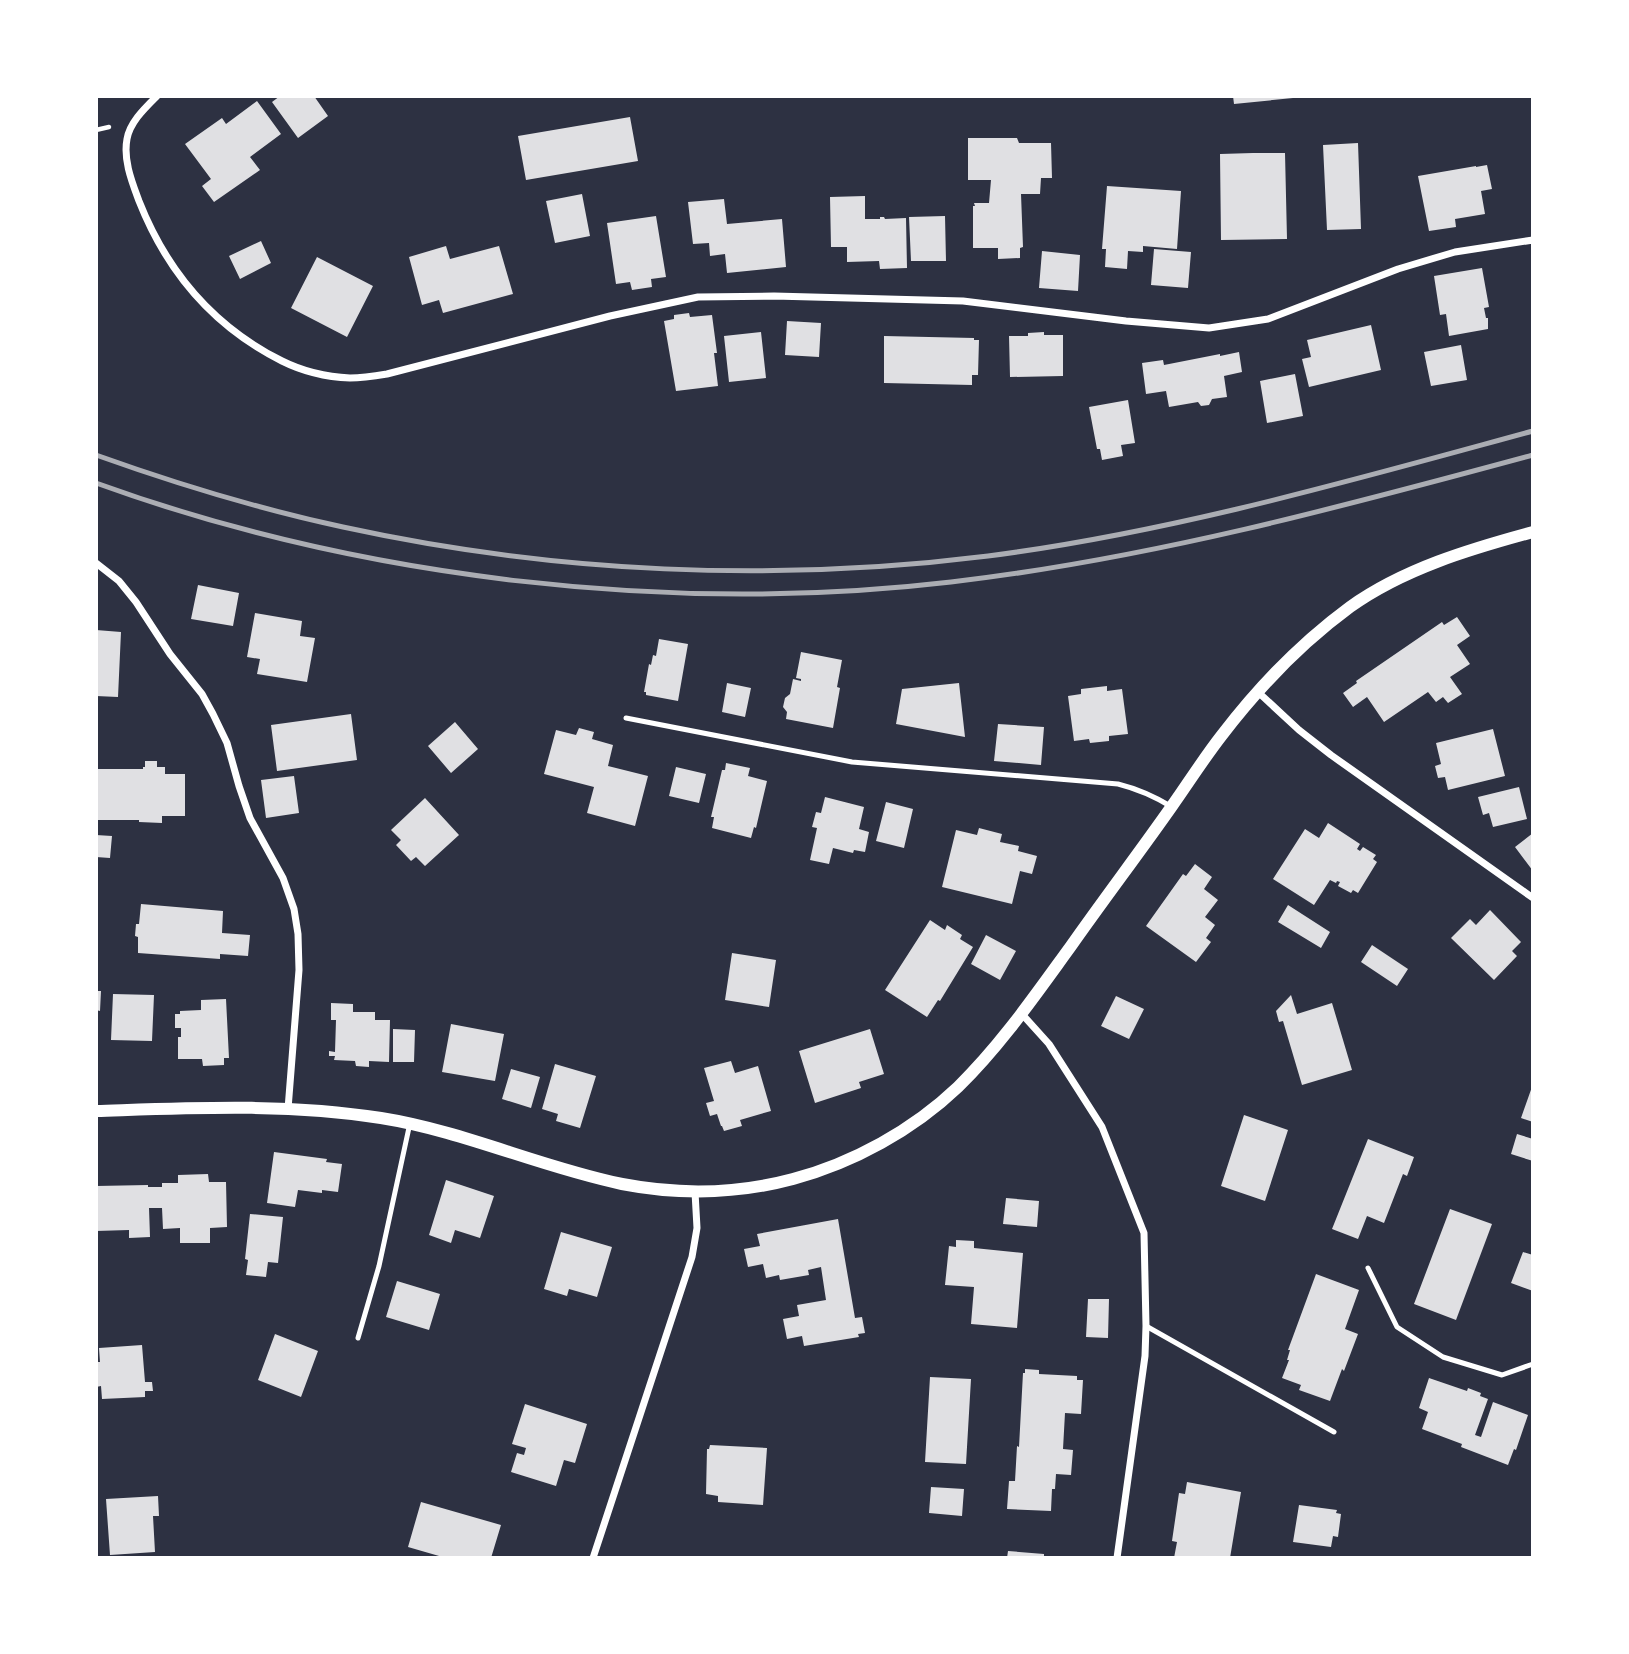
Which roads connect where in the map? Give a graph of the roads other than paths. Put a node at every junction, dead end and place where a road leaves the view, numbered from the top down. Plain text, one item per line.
1 (158, 96) edge
2 (1533, 240) edge
3 (1533, 532) edge
4 (96, 563) edge
5 (1258, 692) junction
6 (626, 718) dead end
7 (1172, 807) junction
8 (1533, 898) edge
9 (1021, 1013) junction
10 (288, 1109) junction
11 (96, 1111) edge
12 (410, 1123) junction
13 (695, 1192) junction
14 (1368, 1268) dead end
15 (1146, 1326) junction
16 (358, 1338) dead end
17 (1533, 1364) edge
18 (1334, 1432) dead end
19 (593, 1558) edge
20 (1117, 1558) edge

1 - 2 street
3 - 5 street
4 - 10 street
5 - 7 street
5 - 8 street
6 - 7 lane
7 - 9 street
9 - 13 street
9 - 15 street
10 - 11 street
10 - 12 street
12 - 13 street
12 - 16 lane
13 - 19 street
14 - 17 lane
15 - 18 lane
15 - 20 street

